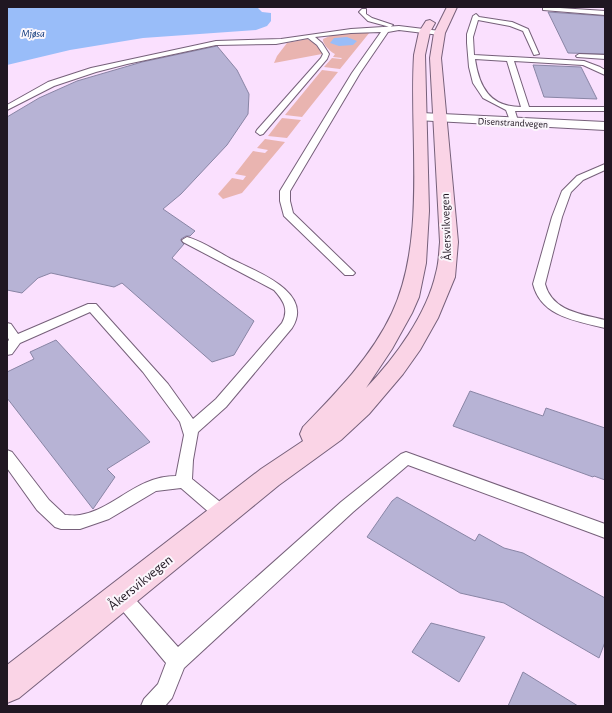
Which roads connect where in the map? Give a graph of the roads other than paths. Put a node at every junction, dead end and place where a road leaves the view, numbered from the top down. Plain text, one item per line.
1 (444, 7) edge
2 (452, 7) edge
3 (545, 9) dead end
4 (364, 10) dead end
5 (605, 13) edge
6 (399, 28) junction
7 (386, 30) junction
8 (433, 32) junction
9 (309, 36) junction
10 (284, 41) junction
11 (232, 50) dead end
12 (471, 54) junction
13 (536, 54) junction
14 (605, 57) edge
15 (510, 59) junction
16 (605, 73) edge
17 (7, 108) edge
18 (605, 109) edge
19 (526, 110) junction
20 (512, 115) junction
21 (422, 117) junction
22 (441, 118) junction
23 (605, 126) edge
24 (260, 132) dead end
25 (605, 167) edge
26 (188, 240) dead end
27 (349, 273) dead end
28 (605, 324) edge
29 (7, 328) edge
30 (16, 340) junction
31 (7, 351) edge
32 (190, 430) junction
33 (7, 456) edge
34 (271, 476) junction
35 (184, 482) junction
36 (224, 515) junction
37 (605, 531) edge
38 (122, 597) junction
39 (177, 661) junction
40 (7, 686) edge
41 (151, 706) edge

1 - 8 street, Åkersvikvegen
2 - 8 street, Åkersvikvegen
3 - 5 lane
4 - 6 lane
6 - 7 lane
6 - 8 lane
7 - 9 lane
7 - 27 lane
8 - 21 street, Åkersvikvegen
8 - 22 street, Åkersvikvegen
9 - 10 lane
9 - 24 lane
10 - 11 lane
10 - 17 lane
12 - 13 lane
12 - 13 lane
12 - 15 lane
12 - 20 lane
13 - 14 lane
15 - 16 lane
15 - 19 lane
18 - 19 lane
19 - 20 lane
20 - 22 street, Disenstrandvegen
20 - 23 street, Disenstrandvegen
21 - 22 street, Disenstrandvegen
21 - 34 street, Åkersvikvegen
22 - 34 street, Åkersvikvegen
25 - 28 lane
26 - 32 lane
29 - 30 lane
30 - 31 lane
30 - 32 lane
32 - 35 lane
33 - 35 lane
34 - 36 street, Åkersvikvegen
35 - 36 lane
36 - 38 street, Åkersvikvegen
37 - 39 lane
38 - 39 lane
38 - 40 street, Åkersvikvegen
39 - 41 lane

